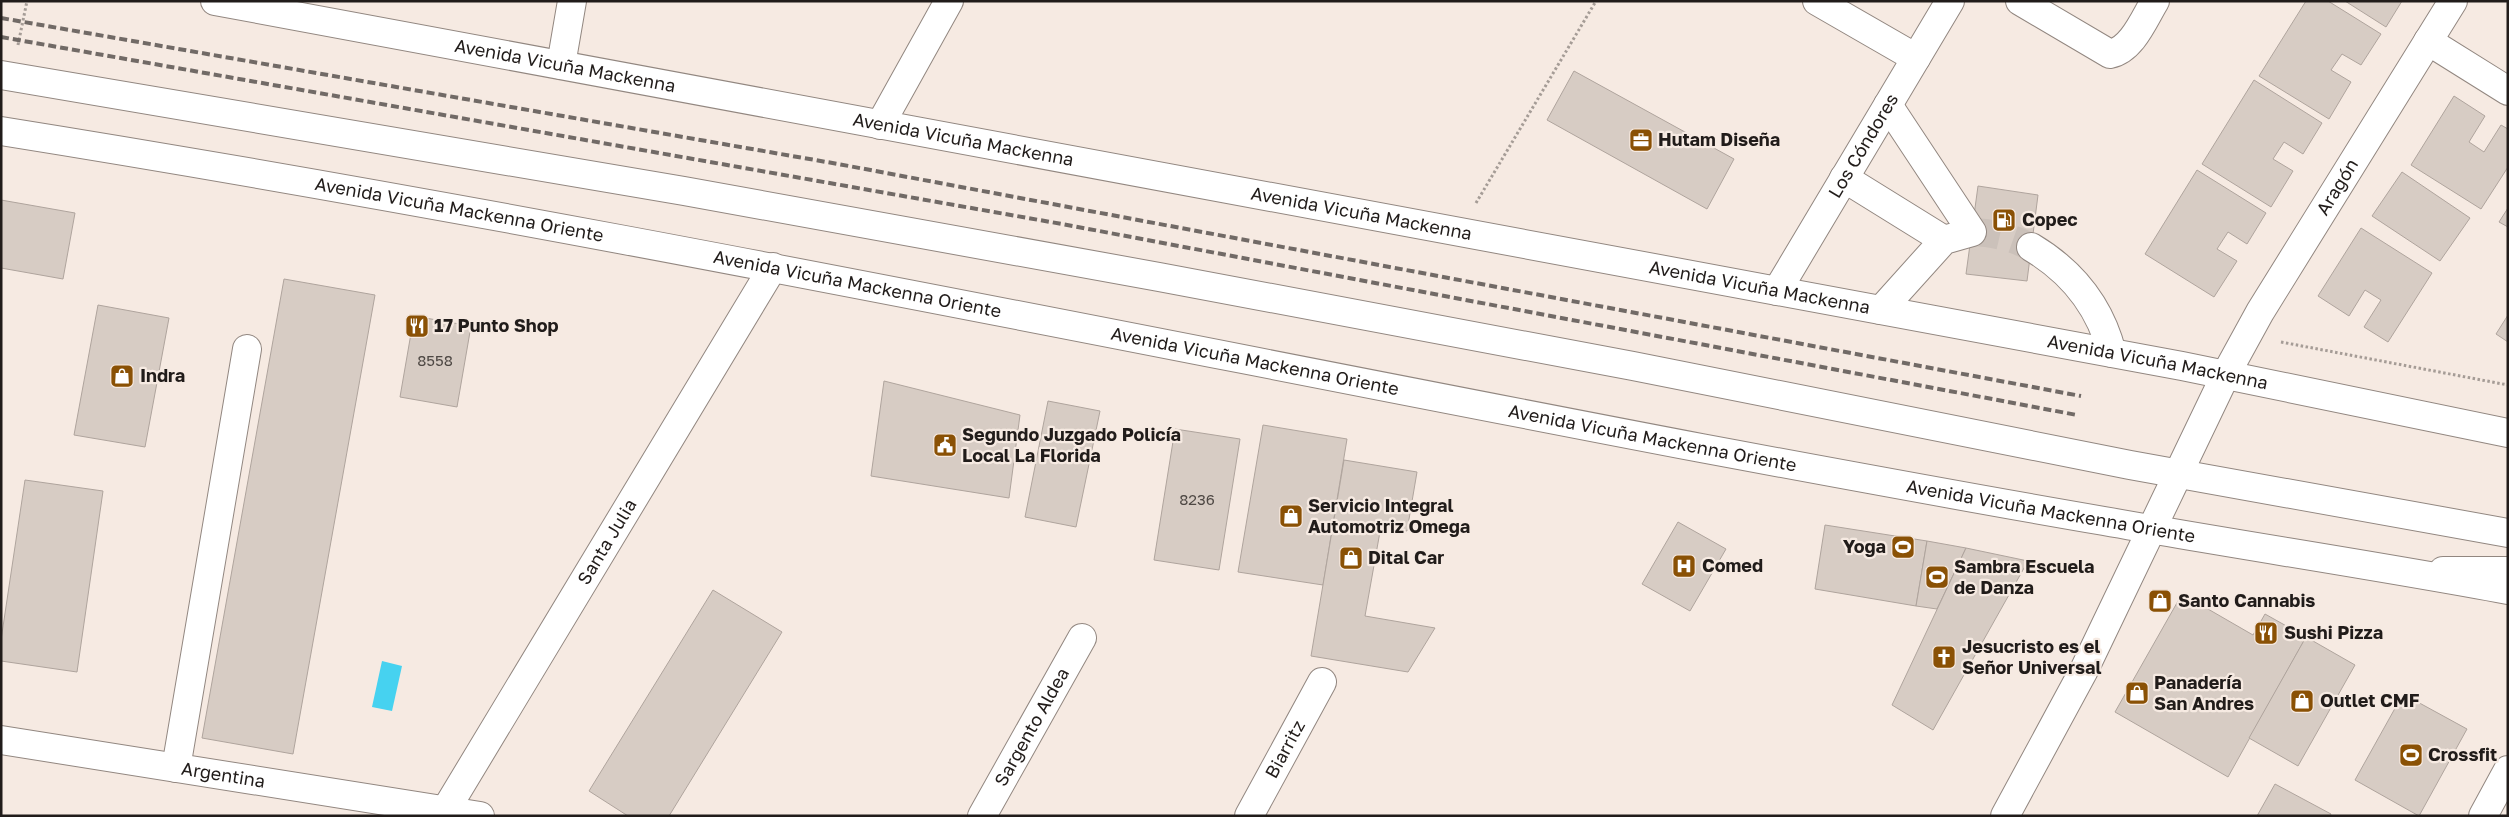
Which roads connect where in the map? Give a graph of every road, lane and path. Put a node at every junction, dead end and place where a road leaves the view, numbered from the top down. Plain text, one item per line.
1 (215, 1) edge
2 (572, 1) edge
3 (950, 1) edge
4 (1596, 1) edge
5 (1817, 1) edge
6 (1950, 1) edge
7 (2020, 1) edge
8 (2155, 1) edge
9 (2453, 1) edge
10 (2428, 40) junction
11 (1916, 58) junction
12 (561, 65) junction
13 (1, 75) edge
14 (2508, 91) edge
15 (1888, 105) junction
16 (880, 125) junction
17 (1, 131) edge
18 (1844, 178) junction
19 (1455, 231) junction
20 (1944, 240) junction
21 (2031, 247) tunnel mouth
22 (773, 266) junction
23 (1777, 291) junction
24 (1881, 310) junction
25 (247, 348) dead end
26 (2112, 353) junction
27 (2226, 374) junction
28 (2508, 433) edge
29 (2179, 474) junction
30 (2152, 530) junction
31 (2508, 533) edge
32 (2404, 571) junction
33 (2508, 571) edge
34 (2508, 590) edge
35 (1082, 638) dead end
36 (1322, 682) dead end
37 (1, 740) edge
38 (176, 768) junction
39 (2508, 770) edge
40 (443, 813) edge
41 (480, 816) edge
42 (982, 816) edge
43 (1249, 816) edge
44 (2005, 816) edge
45 (2483, 816) edge

1 - 12 main road, Avenida Vicuña Mackenna
2 - 12 main road
3 - 16 main road
4 - 19 path
5 - 11 main road
6 - 11 main road, Los Cóndores
7 - 8 main road
9 - 10 main road, Aragón
10 - 14 main road
10 - 27 main road, Aragón
11 - 15 main road, Los Cóndores
12 - 16 main road, Avenida Vicuña Mackenna
13 - 29 main road
15 - 18 main road, Los Cóndores
15 - 20 main road
16 - 19 main road, Avenida Vicuña Mackenna
17 - 22 main road, Avenida Vicuña Mackenna Oriente
18 - 20 main road
18 - 23 main road, Los Cóndores
19 - 23 main road, Avenida Vicuña Mackenna
20 - 24 main road
21 - 26 main road
22 - 30 main road, Avenida Vicuña Mackenna Oriente
22 - 40 main road, Santa Julia
23 - 24 main road, Avenida Vicuña Mackenna
24 - 26 main road, Avenida Vicuña Mackenna
25 - 38 main road
26 - 27 main road, Avenida Vicuña Mackenna
27 - 28 main road, Avenida Vicuña Mackenna
27 - 29 main road, Aragón
29 - 30 main road, Aragón
29 - 31 main road
30 - 32 main road, Avenida Vicuña Mackenna Oriente
30 - 44 main road, Aragón
32 - 33 main road
32 - 34 main road, Avenida Vicuña Mackenna Oriente
35 - 42 main road, Sargento Aldea
36 - 43 main road, Biarritz
37 - 38 main road, Argentina
38 - 40 main road, Argentina
39 - 45 main road
40 - 41 main road, Argentina

